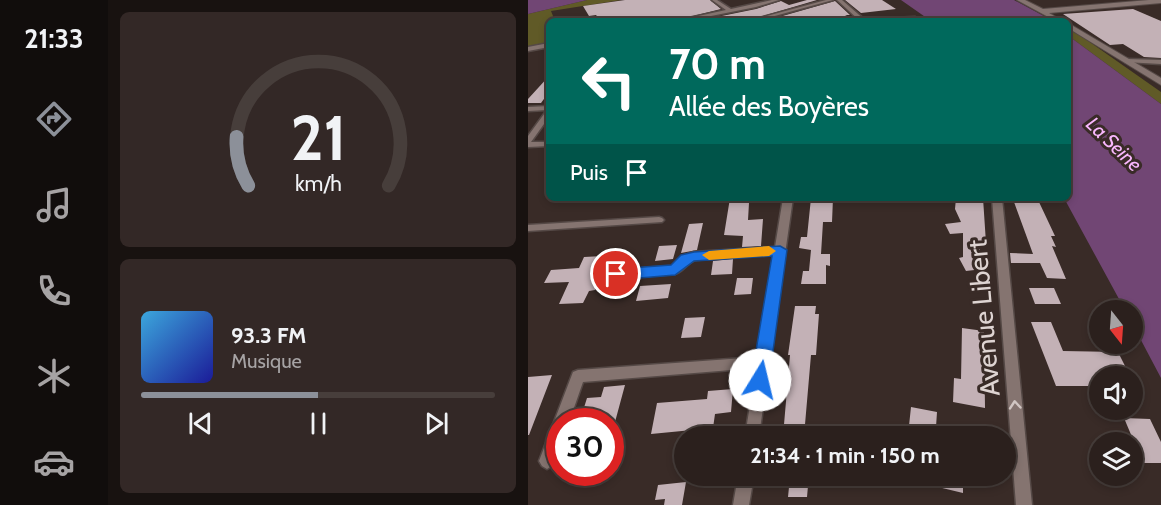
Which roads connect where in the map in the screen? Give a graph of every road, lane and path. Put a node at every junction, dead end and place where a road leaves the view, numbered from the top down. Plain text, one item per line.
1 (714, 0) edge
2 (777, 0) edge
3 (831, 0) edge
4 (839, 0) edge
5 (1020, 0) edge
6 (1157, 1) edge
7 (743, 9) junction
8 (730, 11) junction
9 (1047, 11) junction
10 (694, 18) edge
11 (748, 18) edge
12 (762, 18) edge
13 (860, 18) edge
14 (1058, 18) edge
15 (1071, 26) edge
16 (546, 46) edge
17 (528, 49) edge
18 (1127, 61) junction
19 (1161, 62) edge
20 (1161, 82) edge
21 (528, 109) edge
22 (546, 110) edge
23 (546, 115) edge
24 (528, 143) edge
25 (546, 144) edge
26 (788, 201) edge
27 (998, 201) edge
28 (659, 220) dead end
29 (528, 228) edge
30 (780, 250) junction
31 (616, 274) dead end
32 (763, 362) junction
33 (567, 408) edge
34 (753, 426) edge
35 (744, 486) edge
36 (741, 505) edge
37 (1024, 505) edge

1 - 8 street
2 - 7 street
3 - 12 street
4 - 13 street
5 - 9 main road
6 - 9 main road
7 - 8 street
7 - 11 street
8 - 10 street
9 - 14 main road
15 - 18 main road
16 - 17 street
18 - 19 street
18 - 20 main road
21 - 22 street
23 - 24 street
24 - 25 street
26 - 30 street
37 -> 27 street, Avenue Libert
28 - 29 street
30 - 31 street
30 - 32 street
32 - 33 street
32 - 34 street
35 - 36 street

